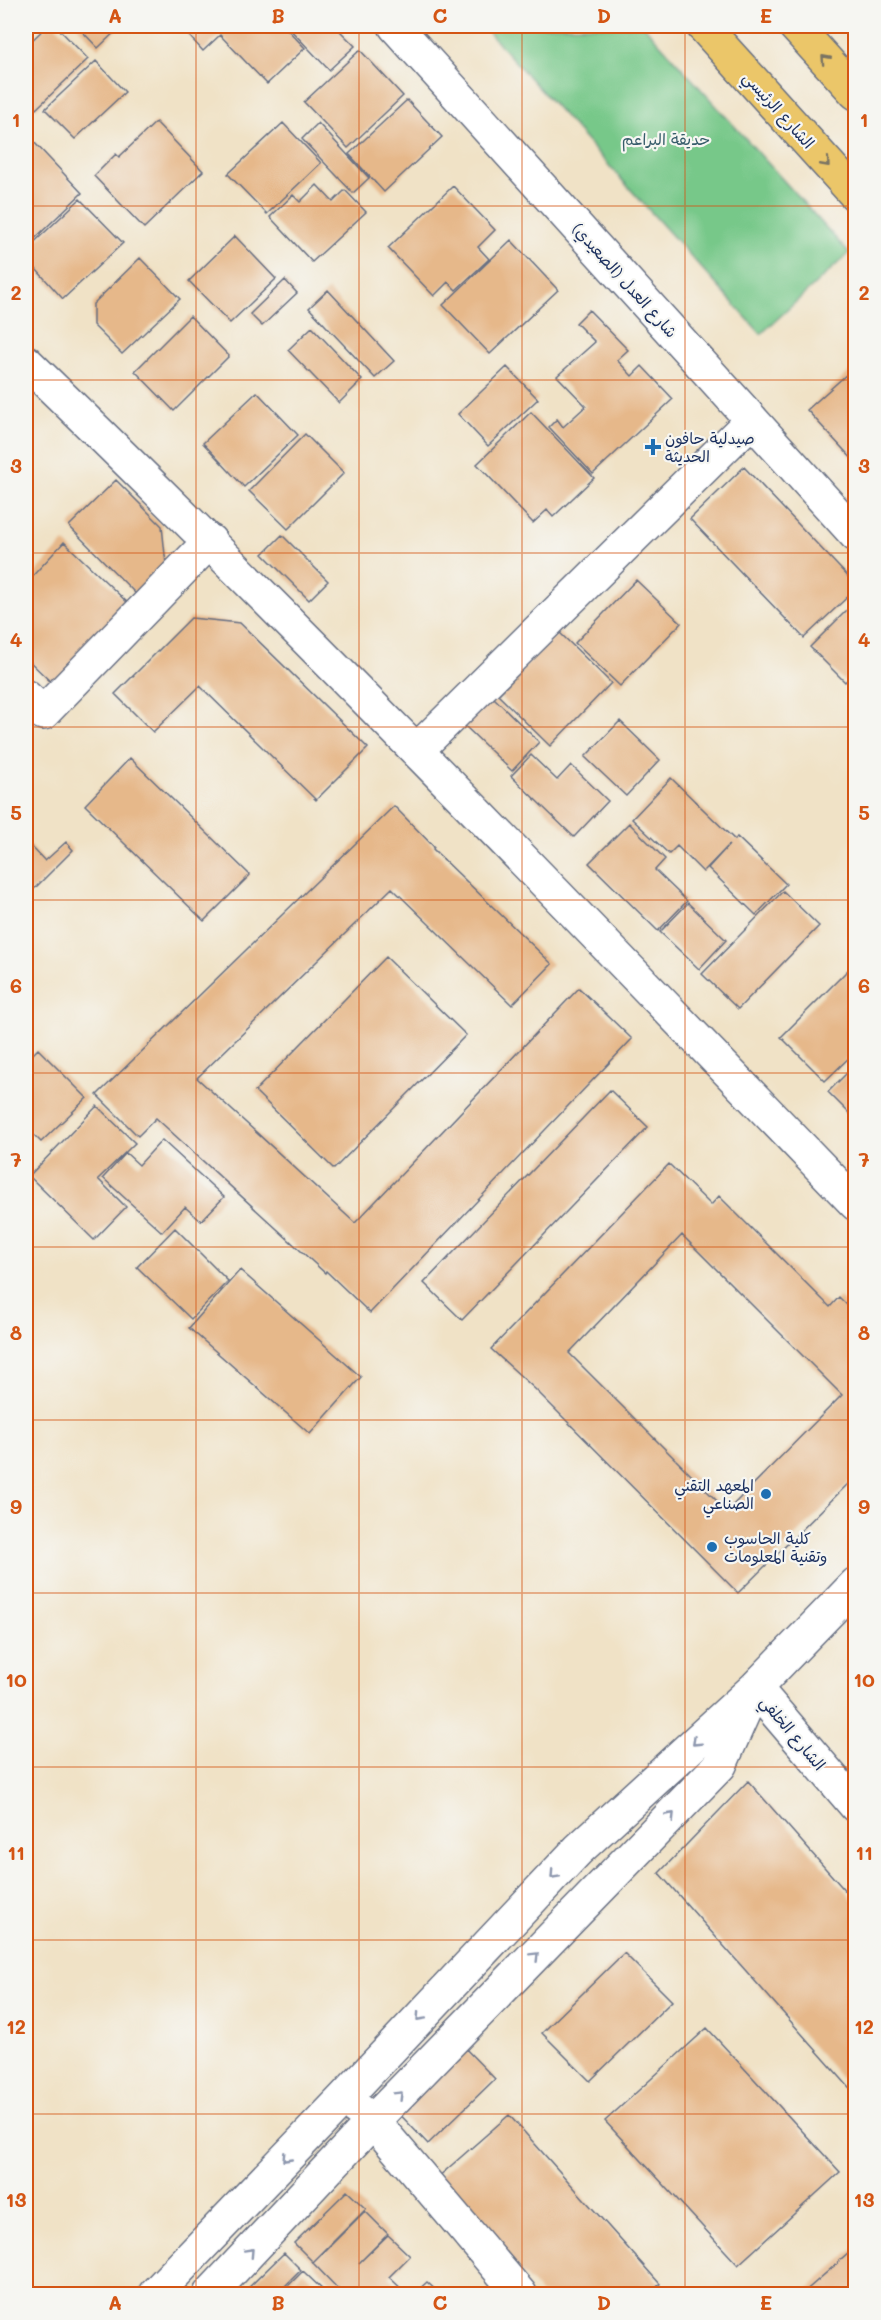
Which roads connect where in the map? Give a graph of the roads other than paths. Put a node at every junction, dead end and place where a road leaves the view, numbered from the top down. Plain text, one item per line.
1 (395, 26) edge
2 (703, 26) edge
3 (795, 26) edge
4 (855, 93) edge
5 (855, 195) edge
6 (26, 362) edge
7 (752, 420) junction
8 (855, 535) edge
9 (210, 541) junction
10 (26, 697) edge
11 (417, 750) junction
12 (855, 1204) edge
13 (855, 1584) edge
14 (754, 1688) junction
15 (855, 1806) edge
16 (578, 1850) junction
17 (612, 1878) junction
18 (344, 2098) junction
19 (373, 2121) junction
20 (213, 2293) edge
21 (155, 2295) edge
22 (520, 2295) edge

1 - 7 street, شارع العدل (الصعيدي)
2 -> 5 main road, الشارع الرئيسي
4 -> 3 main road
6 - 9 street
7 - 8 street, شارع العدل (الصعيدي)
7 - 11 street
9 - 10 street
9 - 11 street
11 - 12 street
13 - 14 street
14 - 15 street, الشارع الخلفي
14 -> 16 street
17 -> 14 street
16 - 17 street
16 -> 18 street
19 -> 17 street
18 - 19 street
18 -> 21 street
20 -> 19 street
19 - 22 street

